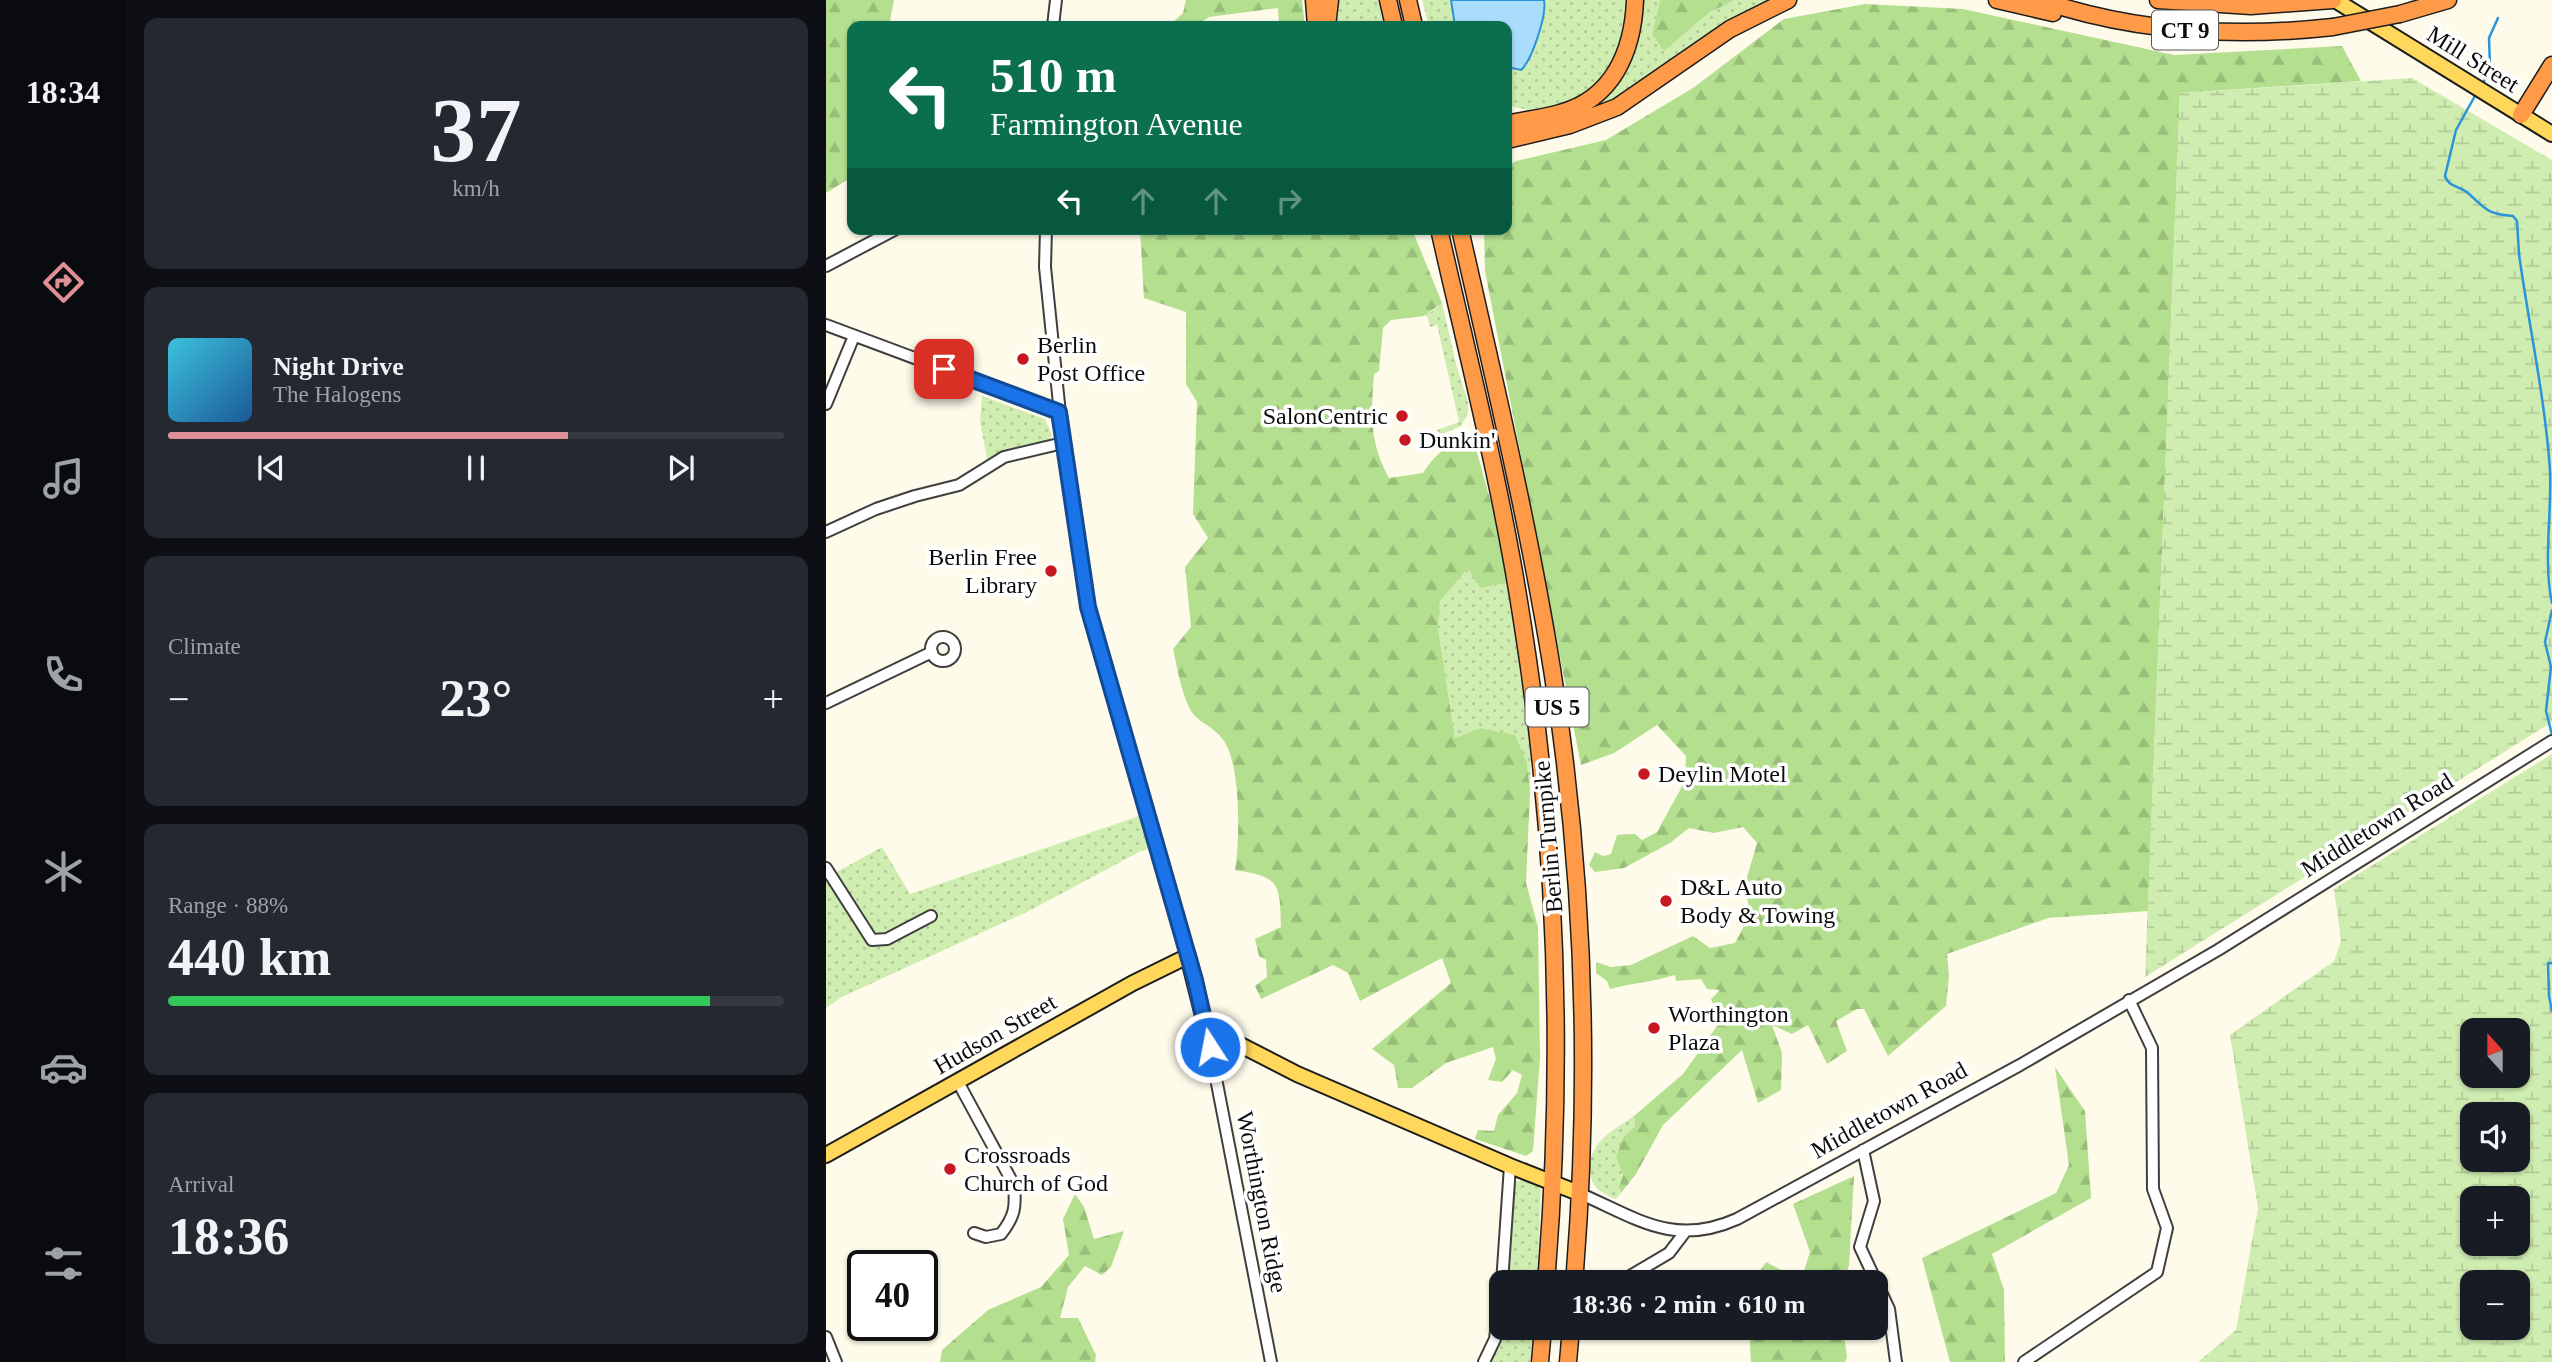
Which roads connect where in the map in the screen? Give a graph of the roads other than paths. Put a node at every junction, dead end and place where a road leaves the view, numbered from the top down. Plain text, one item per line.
1 (1056, 0) edge
2 (1314, 0) edge
3 (1330, 0) edge
4 (1388, 0) edge
5 (1635, 0) edge
6 (1788, 0) edge
7 (1997, 0) edge
8 (2040, 0) edge
9 (2158, 0) edge
10 (2334, 0) edge
11 (2448, 0) edge
12 (1409, 3) edge
13 (2105, 18) junction
14 (1054, 21) edge
15 (1316, 21) edge
16 (1328, 21) edge
17 (1393, 21) edge
18 (1413, 21) edge
19 (1418, 21) edge
20 (2552, 65) edge
21 (1512, 115) edge
22 (2521, 115) junction
23 (1535, 119) junction
24 (1512, 123) edge
25 (2552, 134) edge
26 (1512, 139) edge
27 (885, 235) edge
28 (1046, 235) edge
29 (1440, 235) edge
30 (1461, 235) edge
31 (826, 266) edge
32 (826, 325) edge
33 (854, 336) junction
34 (826, 404) edge
35 (1059, 412) junction
36 (1063, 443) junction
37 (826, 531) edge
38 (932, 652) dead end
39 (826, 703) edge
40 (2549, 743) edge
41 (826, 868) edge
42 (931, 915) dead end
43 (1188, 957) junction
44 (2129, 1000) junction
45 (1207, 1032) junction
46 (958, 1082) junction
47 (1863, 1150) junction
48 (826, 1155) edge
49 (1510, 1166) junction
50 (1553, 1182) junction
51 (1581, 1194) junction
52 (1685, 1232) junction
53 (974, 1233) dead end
54 (1503, 1270) edge
55 (1547, 1270) edge
56 (1575, 1270) edge
57 (1640, 1270) edge
58 (1495, 1340) edge
59 (1542, 1340) edge
60 (1570, 1340) edge
61 (827, 1343) edge
62 (836, 1362) edge
63 (1271, 1362) edge
64 (1484, 1362) edge
65 (1540, 1362) edge
66 (1567, 1362) edge
67 (1896, 1362) edge
68 (2024, 1362) edge

1 - 14 street
2 - 15 highway
3 - 16 highway
4 - 17 highway
5 - 23 highway
6 - 26 highway
7 - 13 highway
8 - 13 highway, CT 9
9 - 10 highway, CT 9
10 - 22 main road, Mill Street
11 - 13 highway, CT 9, bridge
12 - 18 highway
12 - 19 highway
20 - 22 highway
21 - 23 highway
22 - 25 main road, Mill Street
23 - 24 highway
27 - 31 street
28 - 35 street, Worthington Ridge
29 - 50 highway, Berlin Turnpike / US 5
30 - 51 highway, Berlin Turnpike / US 5
32 - 33 street
33 - 34 street
33 - 35 street
35 - 36 street, Worthington Ridge
36 - 37 street
36 - 43 street, Worthington Ridge
38 - 39 street
40 - 44 street, Middletown Road
41 - 42 street
43 - 45 main road, Worthington Ridge
43 - 46 main road, Hudson Street
44 - 47 street, Middletown Road
44 - 68 street
45 - 49 main road, Middletown Road
45 - 63 street, Worthington Ridge
46 - 48 main road, Hudson Street
46 - 53 street
47 - 52 street, Middletown Road
47 - 67 street
49 - 50 main road, Middletown Road
49 - 54 street
50 - 51 main road, Middletown Road
50 - 55 highway, Berlin Turnpike / US 5
51 - 52 street, Middletown Road
51 - 56 highway, Berlin Turnpike / US 5
52 - 57 street
58 - 64 street
59 - 65 highway
60 - 66 highway
61 - 62 street

